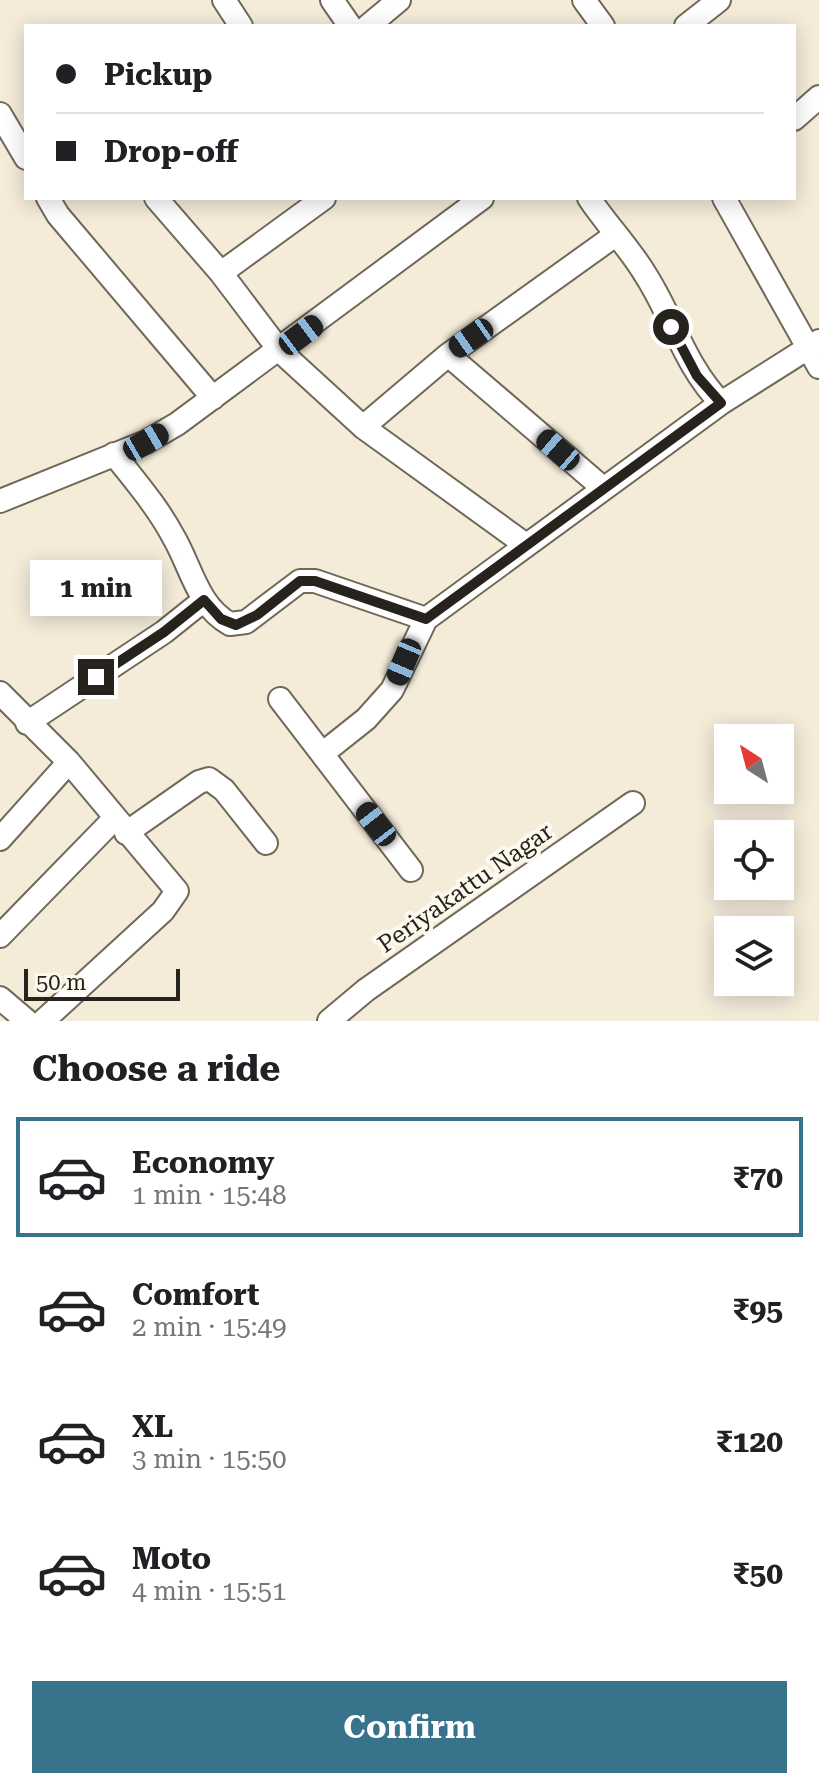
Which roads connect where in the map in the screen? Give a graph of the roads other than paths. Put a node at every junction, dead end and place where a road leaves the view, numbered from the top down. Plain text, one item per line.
1 (224, 0) edge
2 (332, 0) edge
3 (399, 0) edge
4 (584, 0) edge
5 (719, 0) edge
6 (240, 24) edge
7 (349, 24) edge
8 (370, 24) edge
9 (602, 24) edge
10 (689, 24) edge
11 (816, 104) edge
12 (0, 114) edge
13 (796, 118) edge
14 (24, 155) edge
15 (49, 200) edge
16 (158, 200) edge
17 (321, 200) edge
18 (479, 200) edge
19 (590, 200) edge
20 (725, 200) edge
21 (614, 236) junction
22 (221, 273) junction
23 (280, 351) junction
24 (816, 352) edge
25 (448, 355) junction
26 (213, 398) junction
27 (721, 403) junction
28 (363, 427) junction
29 (114, 454) junction
30 (603, 488) junction
31 (0, 501) edge
32 (526, 545) junction
33 (204, 600) junction
34 (426, 619) junction
35 (280, 699) dead end
36 (10, 710) edge
37 (322, 754) junction
38 (69, 762) junction
39 (633, 803) dead end
40 (121, 825) junction
41 (0, 839) edge
42 (266, 843) dead end
43 (411, 870) dead end
44 (0, 936) edge
45 (0, 998) edge
46 (27, 1021) edge
47 (43, 1021) edge
48 (329, 1021) edge

1 - 6 street
2 - 7 street
3 - 8 street
4 - 9 street
5 - 10 street
11 - 13 street
12 - 14 street
15 - 26 street
16 - 22 street
17 - 22 street
18 - 23 street
19 - 21 street
20 - 24 street
21 - 25 street
21 - 27 street
22 - 23 street
23 - 26 street
23 - 28 street
24 - 27 street
25 - 28 street
25 - 30 street
26 - 29 street
27 - 30 street
28 - 32 street
29 - 31 street
29 - 33 street
30 - 32 street
32 - 34 street
33 - 34 street
33 - 36 street
34 - 37 street
35 - 37 street
36 - 38 street
37 - 43 street
38 - 40 street
38 - 41 street
39 - 48 street, Periyakattu Nagar
40 - 42 street
40 - 44 street
40 - 47 street
45 - 46 street

